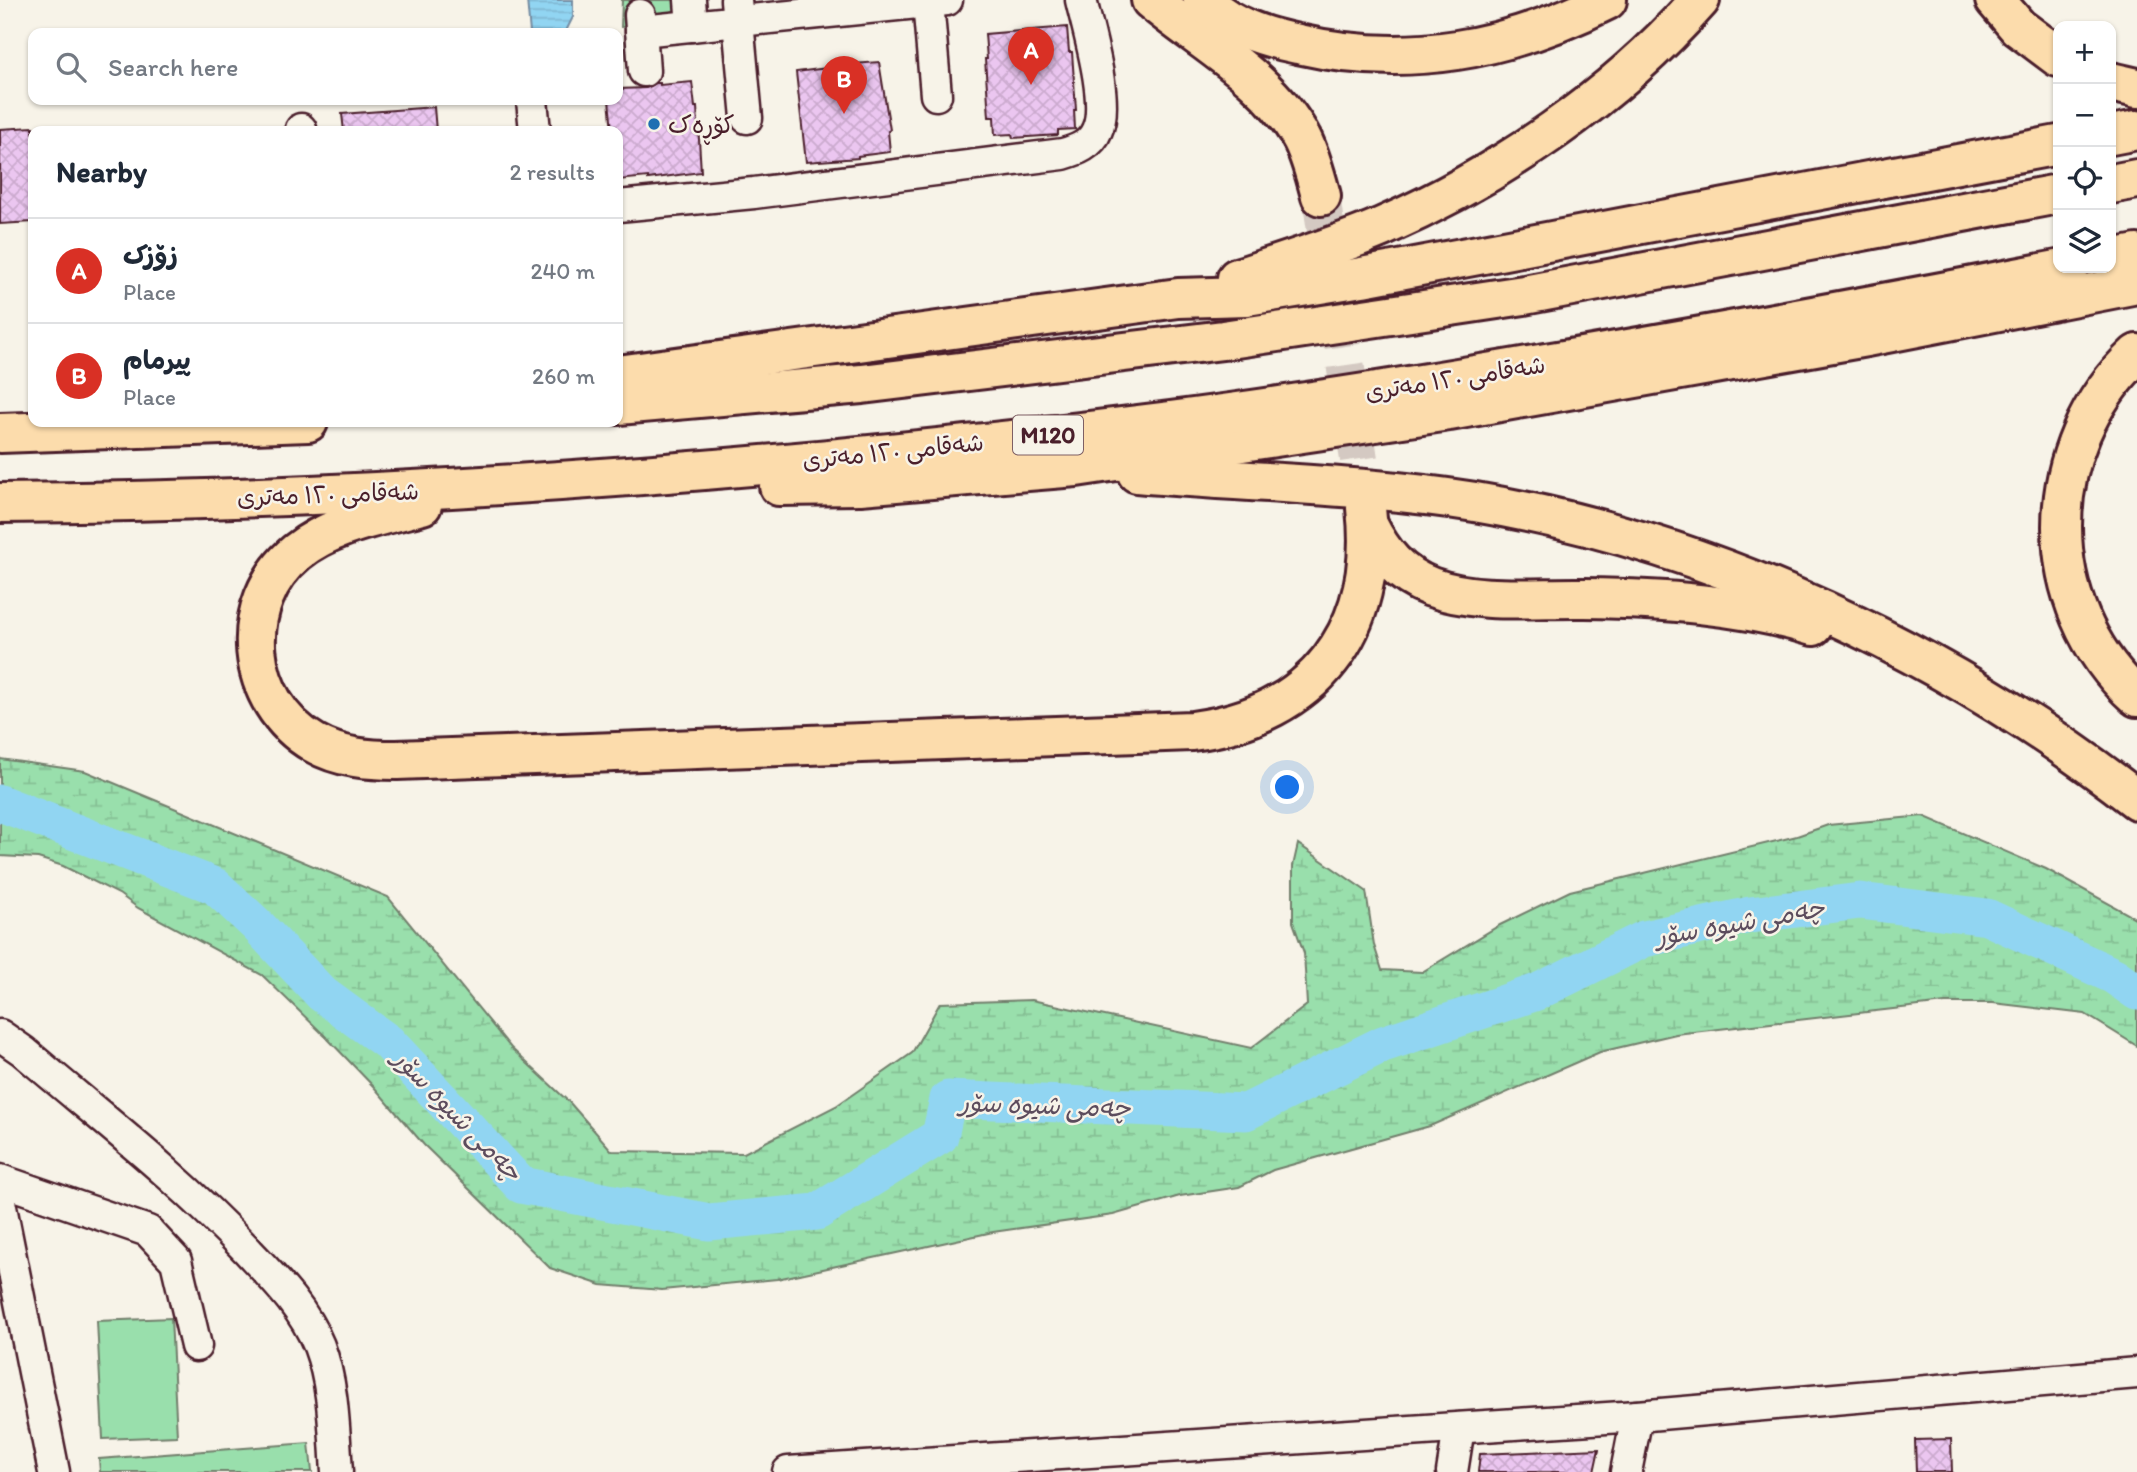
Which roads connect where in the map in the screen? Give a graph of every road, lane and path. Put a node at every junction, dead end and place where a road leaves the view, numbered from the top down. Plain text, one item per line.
1 (1081, 0) edge
2 (1151, 0) edge
3 (1203, 0) edge
4 (1607, 0) edge
5 (1700, 0) edge
6 (1995, 0) edge
7 (937, 1) edge
8 (880, 3) edge
9 (840, 5) edge
10 (737, 10) edge
11 (691, 13) edge
12 (2053, 53) edge
13 (644, 71) dead end
14 (2116, 83) edge
15 (2137, 88) edge
16 (936, 95) dead end
17 (532, 105) edge
18 (747, 118) dead end
19 (535, 126) edge
20 (2137, 130) edge
21 (2116, 134) edge
22 (2053, 146) edge
23 (2137, 179) edge
24 (2116, 183) edge
25 (2053, 195) edge
26 (1321, 196) tunnel mouth
27 (623, 205) edge
28 (2137, 254) edge
29 (2116, 258) edge
30 (2053, 271) edge
31 (2137, 284) edge
32 (1178, 298) junction
33 (2137, 354) edge
34 (623, 374) edge
35 (623, 405) edge
36 (163, 427) edge
37 (2, 433) edge
38 (1076, 467) junction
39 (602, 480) junction
40 (488, 487) junction
41 (8, 503) edge
42 (1924, 662) junction
43 (2137, 697) edge
44 (2137, 800) edge
45 (0, 1035) edge
46 (0, 1180) edge
47 (0, 1202) edge
48 (197, 1346) dead end
49 (2137, 1373) edge
50 (1637, 1416) junction
51 (1459, 1428) junction
52 (1017, 1464) edge
53 (867, 1469) edge
54 (54, 1472) edge
55 (337, 1472) edge
56 (788, 1472) edge
57 (1451, 1472) edge
58 (1626, 1472) edge

1 - 27 street
2 - 26 highway
3 - 4 highway
5 - 32 highway
6 - 12 highway
7 - 8 street
7 - 16 street
8 - 9 street
9 - 10 street
10 - 11 street
10 - 18 street
11 - 13 street
14 - 15 highway
17 - 19 street
20 - 21 highway
22 - 32 highway
23 - 24 highway
25 - 35 highway
28 - 29 highway
30 - 39 highway, شەقامی ١٢٠ مەتری / M120
31 - 38 highway
32 - 34 highway
33 - 43 highway
36 - 37 highway
38 - 39 highway
38 - 42 highway
39 - 40 highway, شەقامی ١٢٠ مەتری / M120
40 - 41 highway, شەقامی ١٢٠ مەتری / M120
40 - 42 highway
42 - 44 highway
45 - 55 street
46 - 48 street
47 - 54 street
49 - 50 street
50 - 51 street
50 - 58 street
51 - 52 street
51 - 57 street
52 - 53 street
53 - 56 street

